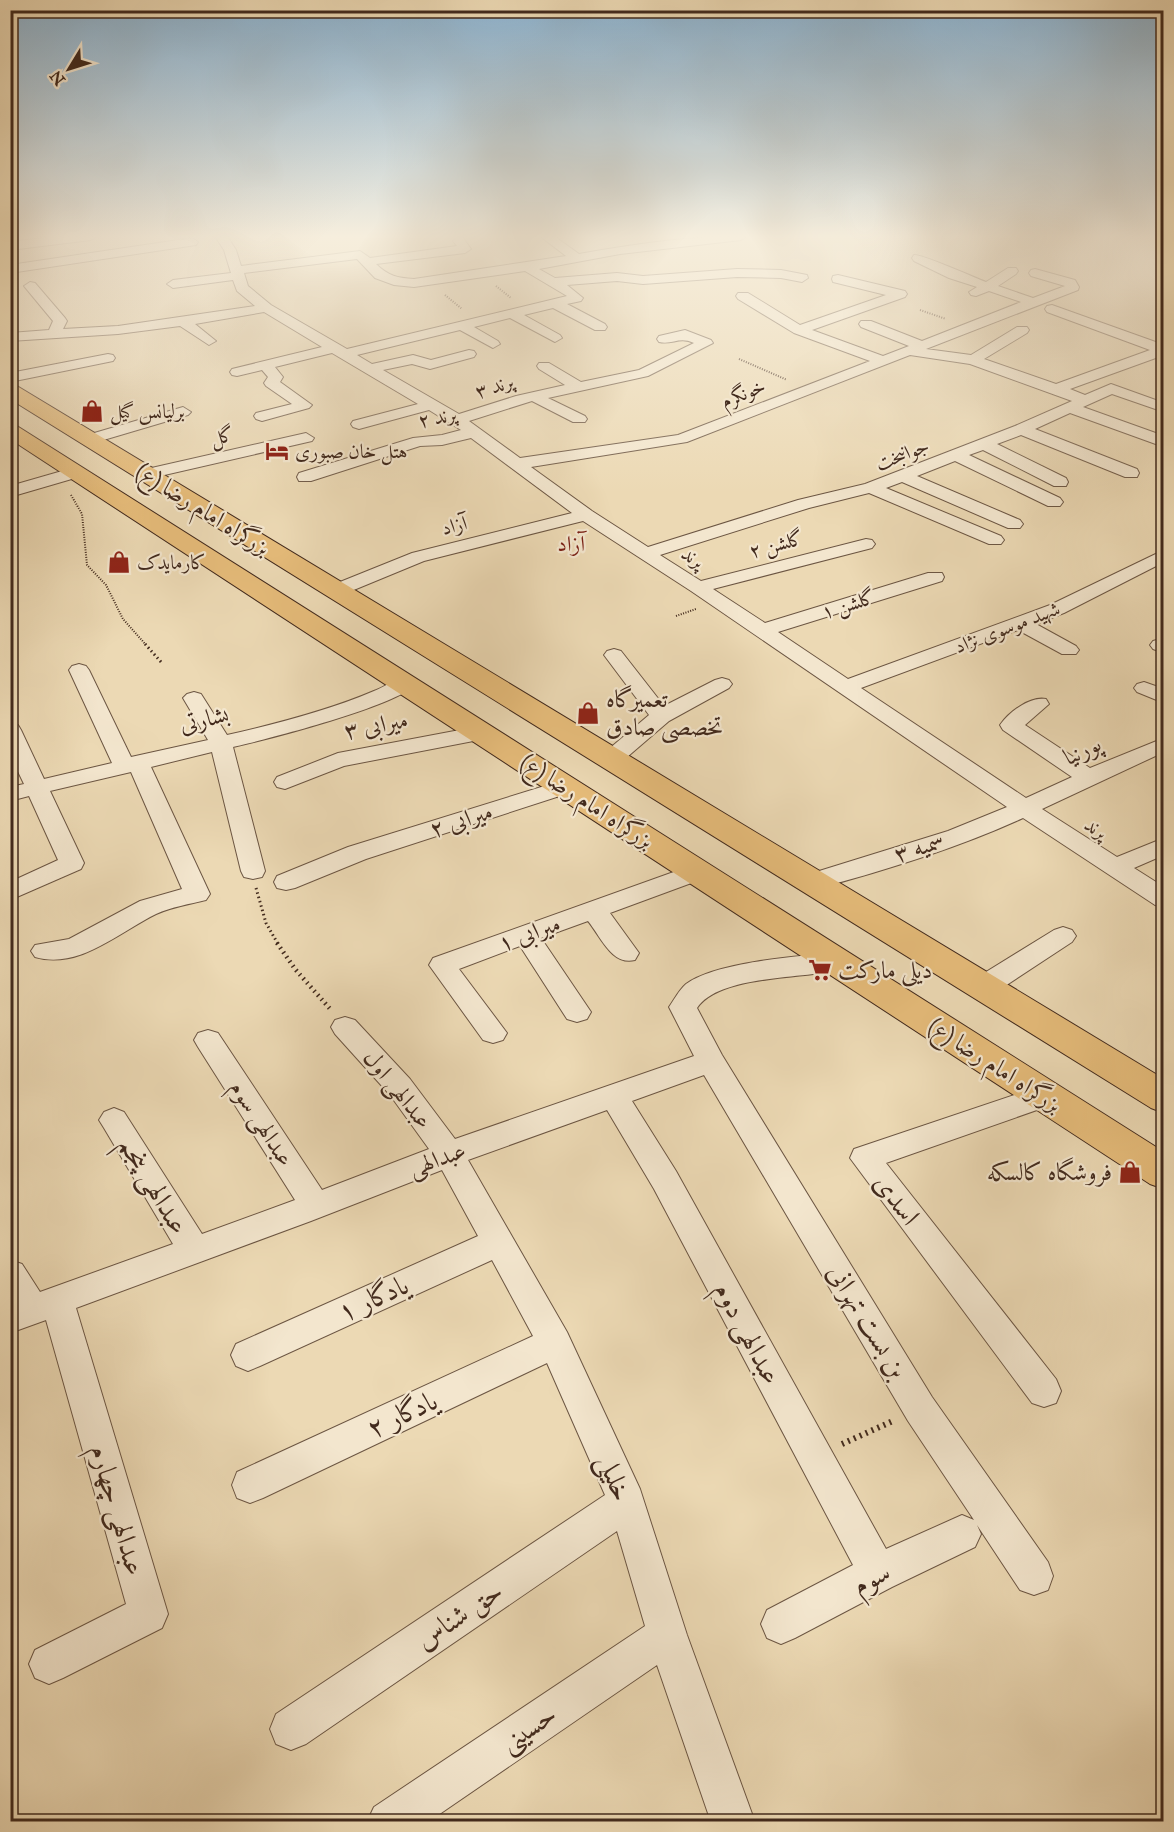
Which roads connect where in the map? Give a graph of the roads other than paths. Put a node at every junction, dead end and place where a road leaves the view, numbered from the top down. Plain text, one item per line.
1 (60, 321) edge
2 (188, 321) edge
3 (289, 321) edge
4 (474, 321) edge
5 (526, 321) edge
6 (589, 321) edge
7 (786, 321) edge
8 (824, 321) edge
9 (982, 321) edge
10 (1086, 321) edge
11 (179, 323) junction
12 (866, 324) dead end
13 (461, 325) junction
14 (146, 327) junction
15 (600, 327) dead end
16 (800, 330) junction
17 (1022, 330) dead end
18 (55, 333) junction
19 (10, 337) edge
20 (555, 338) dead end
21 (157, 339) dead end
22 (664, 339) dead end
23 (209, 341) dead end
24 (493, 344) dead end
25 (920, 345) junction
26 (1164, 350) edge
27 (339, 351) junction
28 (905, 351) junction
29 (469, 354) dead end
30 (108, 358) dead end
31 (881, 360) junction
32 (973, 360) junction
33 (10, 363) edge
34 (266, 365) junction
35 (544, 366) dead end
36 (371, 369) junction
37 (1039, 370) dead end
38 (237, 372) dead end
39 (1024, 377) junction
40 (14, 382) edge
41 (576, 386) junction
42 (1057, 388) junction
43 (533, 396) junction
44 (1078, 404) junction
45 (431, 405) junction
46 (1164, 408) edge
47 (183, 412) dead end
48 (262, 416) dead end
49 (579, 419) dead end
50 (457, 420) junction
51 (358, 424) dead end
52 (1021, 429) junction
53 (10, 430) edge
54 (474, 432) junction
55 (306, 438) dead end
56 (90, 439) junction
57 (1164, 442) edge
58 (984, 444) junction
59 (956, 455) junction
60 (516, 464) junction
61 (1131, 473) dead end
62 (69, 474) junction
63 (147, 474) junction
64 (903, 476) junction
65 (305, 477) dead end
66 (1060, 482) dead end
67 (871, 488) junction
68 (10, 492) edge
69 (1054, 502) dead end
70 (586, 515) junction
71 (1014, 524) dead end
72 (995, 540) dead end
73 (866, 544) dead end
74 (646, 553) junction
75 (1164, 555) edge
76 (935, 577) dead end
77 (698, 587) junction
78 (336, 590) junction
79 (1020, 623) junction
80 (761, 631) junction
81 (1070, 650) dead end
82 (614, 655) dead end
83 (79, 670) dead end
84 (405, 684) junction
85 (722, 684) dead end
86 (846, 687) junction
87 (1144, 688) dead end
88 (1164, 697) edge
89 (194, 698) dead end
90 (1038, 704) dead end
91 (661, 716) junction
92 (10, 730) edge
93 (481, 733) junction
94 (221, 742) junction
95 (1164, 744) edge
96 (611, 759) junction
97 (131, 764) junction
98 (1088, 777) junction
99 (285, 782) dead end
100 (37, 787) junction
101 (564, 787) junction
102 (10, 794) edge
103 (1024, 808) junction
104 (1164, 846) edge
105 (1115, 867) junction
106 (253, 871) road end
107 (696, 872) junction
108 (286, 882) dead end
109 (812, 882) junction
110 (10, 892) edge
111 (1164, 899) edge
112 (592, 909) junction
113 (525, 934) junction
114 (793, 935) junction
115 (1063, 936) dead end
116 (44, 951) dead end
117 (626, 953) dead end
118 (836, 962) junction
119 (776, 968) junction
120 (983, 987) junction
121 (577, 1012) dead end
122 (345, 1027) road end
123 (493, 1033) dead end
124 (208, 1040) dead end
125 (711, 1061) junction
126 (614, 1096) junction
127 (1044, 1096) junction
128 (1164, 1098) edge
129 (114, 1120) dead end
130 (449, 1154) junction
131 (1164, 1173) edge
132 (316, 1206) junction
133 (498, 1242) junction
134 (194, 1250) junction
135 (10, 1274) edge
136 (33, 1309) edge
137 (555, 1343) junction
138 (248, 1354) dead end
139 (1044, 1391) dead end
140 (250, 1485) dead end
141 (627, 1502) junction
142 (962, 1534) dead end
143 (878, 1573) junction
144 (1034, 1575) dead end
145 (781, 1624) dead end
146 (667, 1635) junction
147 (50, 1664) dead end
148 (291, 1729) dead end
149 (389, 1821) edge
150 (733, 1821) edge

1 - 18 street
2 - 11 street
3 - 27 street, پرند
4 - 13 street
5 - 20 street
6 - 15 street
7 - 16 street
8 - 16 street
9 - 25 street, خونگرم
10 - 26 street
11 - 14 street
11 - 23 street
12 - 25 street
13 - 24 street
13 - 27 street
14 - 18 street
14 - 21 street
16 - 31 street
17 - 32 street
18 - 19 street
22 - 41 street, پرند ۳
25 - 28 street, خونگرم
26 - 42 street
27 - 34 street
27 - 36 street, پرند
28 - 31 street, خونگرم
28 - 32 street
29 - 36 street
30 - 40 street
31 - 60 street, خونگرم
32 - 39 street
33 - 40 street
34 - 38 street
34 - 48 street
35 - 41 street
36 - 45 street, پرند
37 - 39 street
39 - 42 street
40 - 56 highway, بزرگراه امام رضا (ع)
41 - 43 street, پرند ۳
42 - 44 street
43 - 49 street
43 - 50 street, پرند ۳
44 - 46 street, جوانبخت
44 - 52 street, جوانبخت
44 - 57 street
45 - 50 street, پرند
45 - 51 street
47 - 56 street
50 - 54 street, پرند
52 - 58 street, جوانبخت
52 - 61 street
53 - 62 highway, بزرگراه امام رضا (ع)
54 - 60 street, پرند
54 - 65 street, پرند ۲
55 - 63 street, گل
56 - 63 highway, بزرگراه امام رضا (ع)
58 - 59 street, جوانبخت
58 - 66 street
59 - 64 street, جوانبخت
59 - 69 street
60 - 70 street, پرند
62 - 68 street
62 - 84 highway, بزرگراه امام رضا (ع)
63 - 78 highway, بزرگراه امام رضا (ع)
64 - 67 street, جوانبخت
64 - 71 street
67 - 72 street
67 - 74 street, جوانبخت
70 - 74 street, پرند
70 - 78 street, آزاد
73 - 77 street, گلشن ۲
74 - 77 street, پرند
75 - 79 street, شهید موسوی نژاد
76 - 80 street, گلشن ۱
77 - 80 street, پرند
78 - 96 highway, بزرگراه امام رضا (ع)
79 - 81 street
79 - 86 street, شهید موسوی نژاد
80 - 86 street, پرند
82 - 91 street
83 - 97 street
84 - 93 highway, بزرگراه امام رضا (ع)
84 - 94 street, بشارتی
85 - 91 street
86 - 103 street, پرند
87 - 88 street
89 - 94 street
90 - 98 street
91 - 96 street
92 - 100 street
93 - 99 street, میرابی ۳
93 - 101 highway, بزرگراه امام رضا (ع)
94 - 97 street, بشارتی
94 - 106 street
95 - 98 street, پورنیا
96 - 109 highway, بزرگراه امام رضا (ع)
97 - 100 street, بشارتی
97 - 116 street
98 - 103 street, پورنیا
100 - 102 street, بشارتی
100 - 110 street
101 - 107 highway, بزرگراه امام رضا (ع)
101 - 108 street, میرابی ۲
103 - 105 street, پرند
103 - 109 street, سمیه ۳
104 - 105 street
105 - 111 street, پرند
107 - 112 street, میرابی ۱
107 - 114 highway, بزرگراه امام رضا (ع)
109 - 120 highway, بزرگراه امام رضا (ع)
112 - 113 street, میرابی ۱
112 - 117 street
113 - 121 street
113 - 123 street, میرابی ۱
114 - 118 highway, بزرگراه امام رضا (ع)
114 - 119 street
115 - 120 street
118 - 119 street
118 - 127 highway, بزرگراه امام رضا (ع)
119 - 125 street
120 - 128 highway, بزرگراه امام رضا (ع)
122 - 130 street, عبدالهی اول
124 - 132 street, عبدالهی سوم
125 - 126 street, عبدالهی
125 - 144 street, بن بست تهرانی
126 - 130 street, عبدالهی
126 - 143 street, عبدالهی دوم
127 - 131 highway, بزرگراه امام رضا (ع)
127 - 139 street, اسدی
129 - 134 street, عبدالهی پنجم
130 - 132 street, عبدالهی
130 - 133 street, خلیلی
132 - 134 street, عبدالهی
133 - 137 street, خلیلی
133 - 138 street, یادگار ۱
134 - 136 street, عبدالهی
135 - 136 street
136 - 147 street, عبدالهی چهارم
137 - 140 street, یادگار ۲
137 - 141 street, خلیلی
141 - 146 street, خلیلی
141 - 148 street, حق شناس
142 - 143 street, سوم
143 - 145 street, سوم
146 - 149 street, حسینی
146 - 150 street, خلیلی

